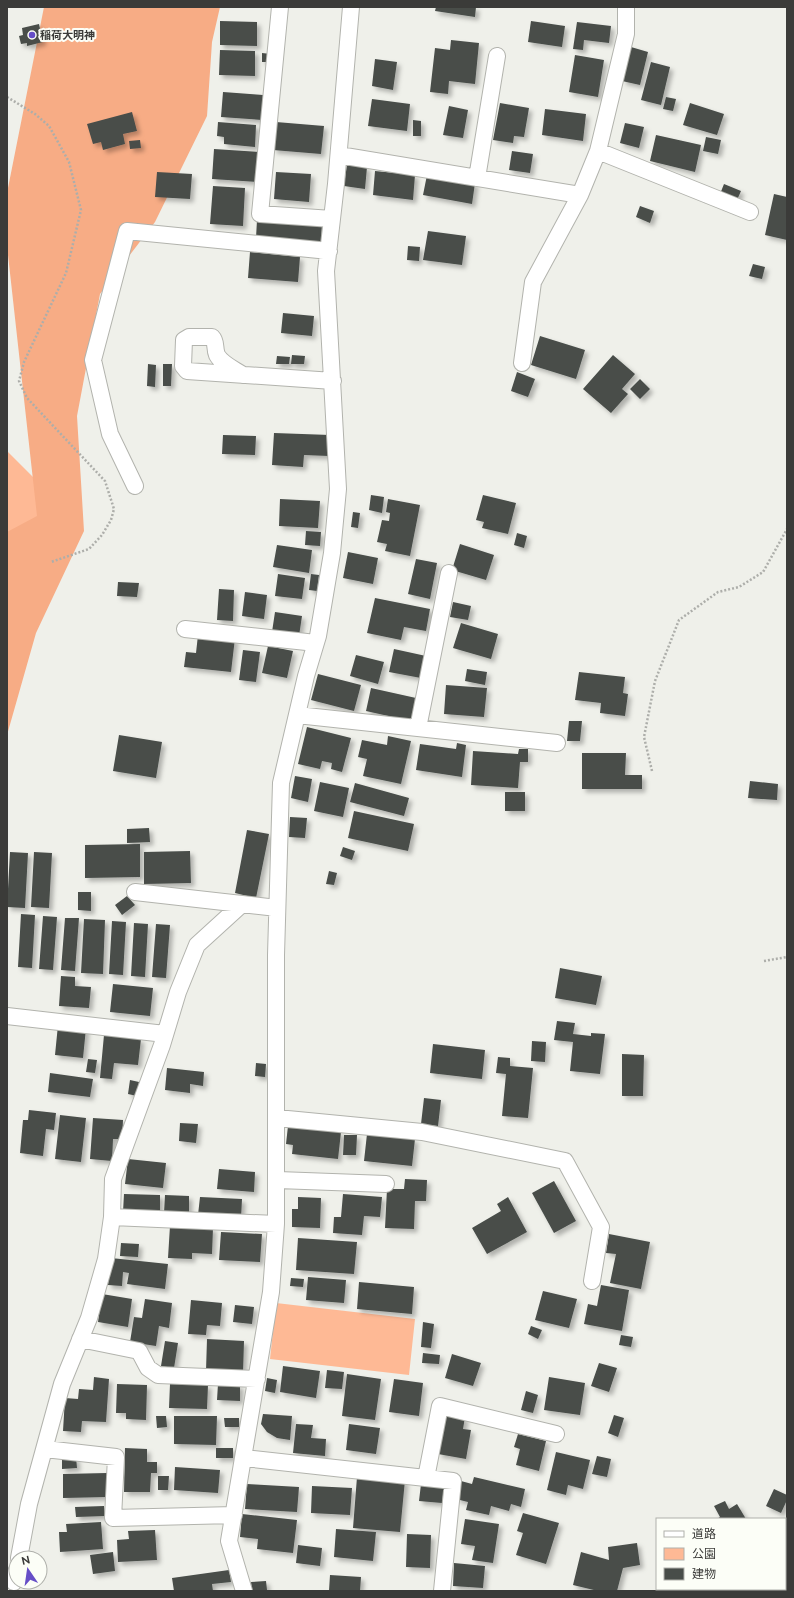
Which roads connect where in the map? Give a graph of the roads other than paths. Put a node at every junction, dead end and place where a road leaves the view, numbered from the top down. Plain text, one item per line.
1 (280, 7) edge
2 (351, 7) edge
3 (626, 7) edge
4 (497, 56) dead end
5 (598, 151) junction
6 (338, 155) junction
7 (477, 178) junction
8 (580, 195) junction
9 (750, 212) dead end
10 (332, 219) junction
11 (329, 251) junction
12 (522, 363) dead end
13 (243, 375) dead end
14 (333, 381) junction
15 (135, 486) dead end
16 (449, 573) dead end
17 (185, 630) dead end
18 (316, 643) junction
19 (297, 715) junction
20 (418, 728) junction
21 (557, 743) dead end
22 (135, 892) dead end
23 (242, 904) junction
24 (277, 908) junction
25 (7, 1016) edge
26 (165, 1034) junction
27 (277, 1118) junction
28 (278, 1180) junction
29 (386, 1184) dead end
30 (112, 1217) junction
31 (276, 1224) junction
32 (592, 1281) dead end
33 (80, 1339) junction
34 (257, 1379) junction
35 (556, 1434) dead end
36 (44, 1449) junction
37 (244, 1458) junction
38 (426, 1478) junction
39 (234, 1515) junction
40 (19, 1550) edge
41 (244, 1591) edge
42 (442, 1591) edge

1 - 10 street
2 - 6 street
3 - 5 street
4 - 7 street
5 - 8 street
5 - 9 street
6 - 7 street
6 - 10 street
7 - 8 street
8 - 12 street
10 - 11 street
11 - 14 street
11 - 15 street
13 - 14 street
14 - 18 street
16 - 20 street
17 - 18 street
18 - 19 street
19 - 20 street
19 - 24 street
20 - 21 street
22 - 23 street
23 - 24 street
23 - 26 street
24 - 27 street
25 - 26 street
26 - 30 street
27 - 28 street
27 - 32 street
28 - 29 street
28 - 31 street
30 - 31 street
30 - 33 street
31 - 34 street
33 - 34 street
33 - 36 street
34 - 37 street
35 - 38 street
36 - 39 street
36 - 40 street
37 - 38 street
37 - 39 street
38 - 42 street
39 - 41 street

